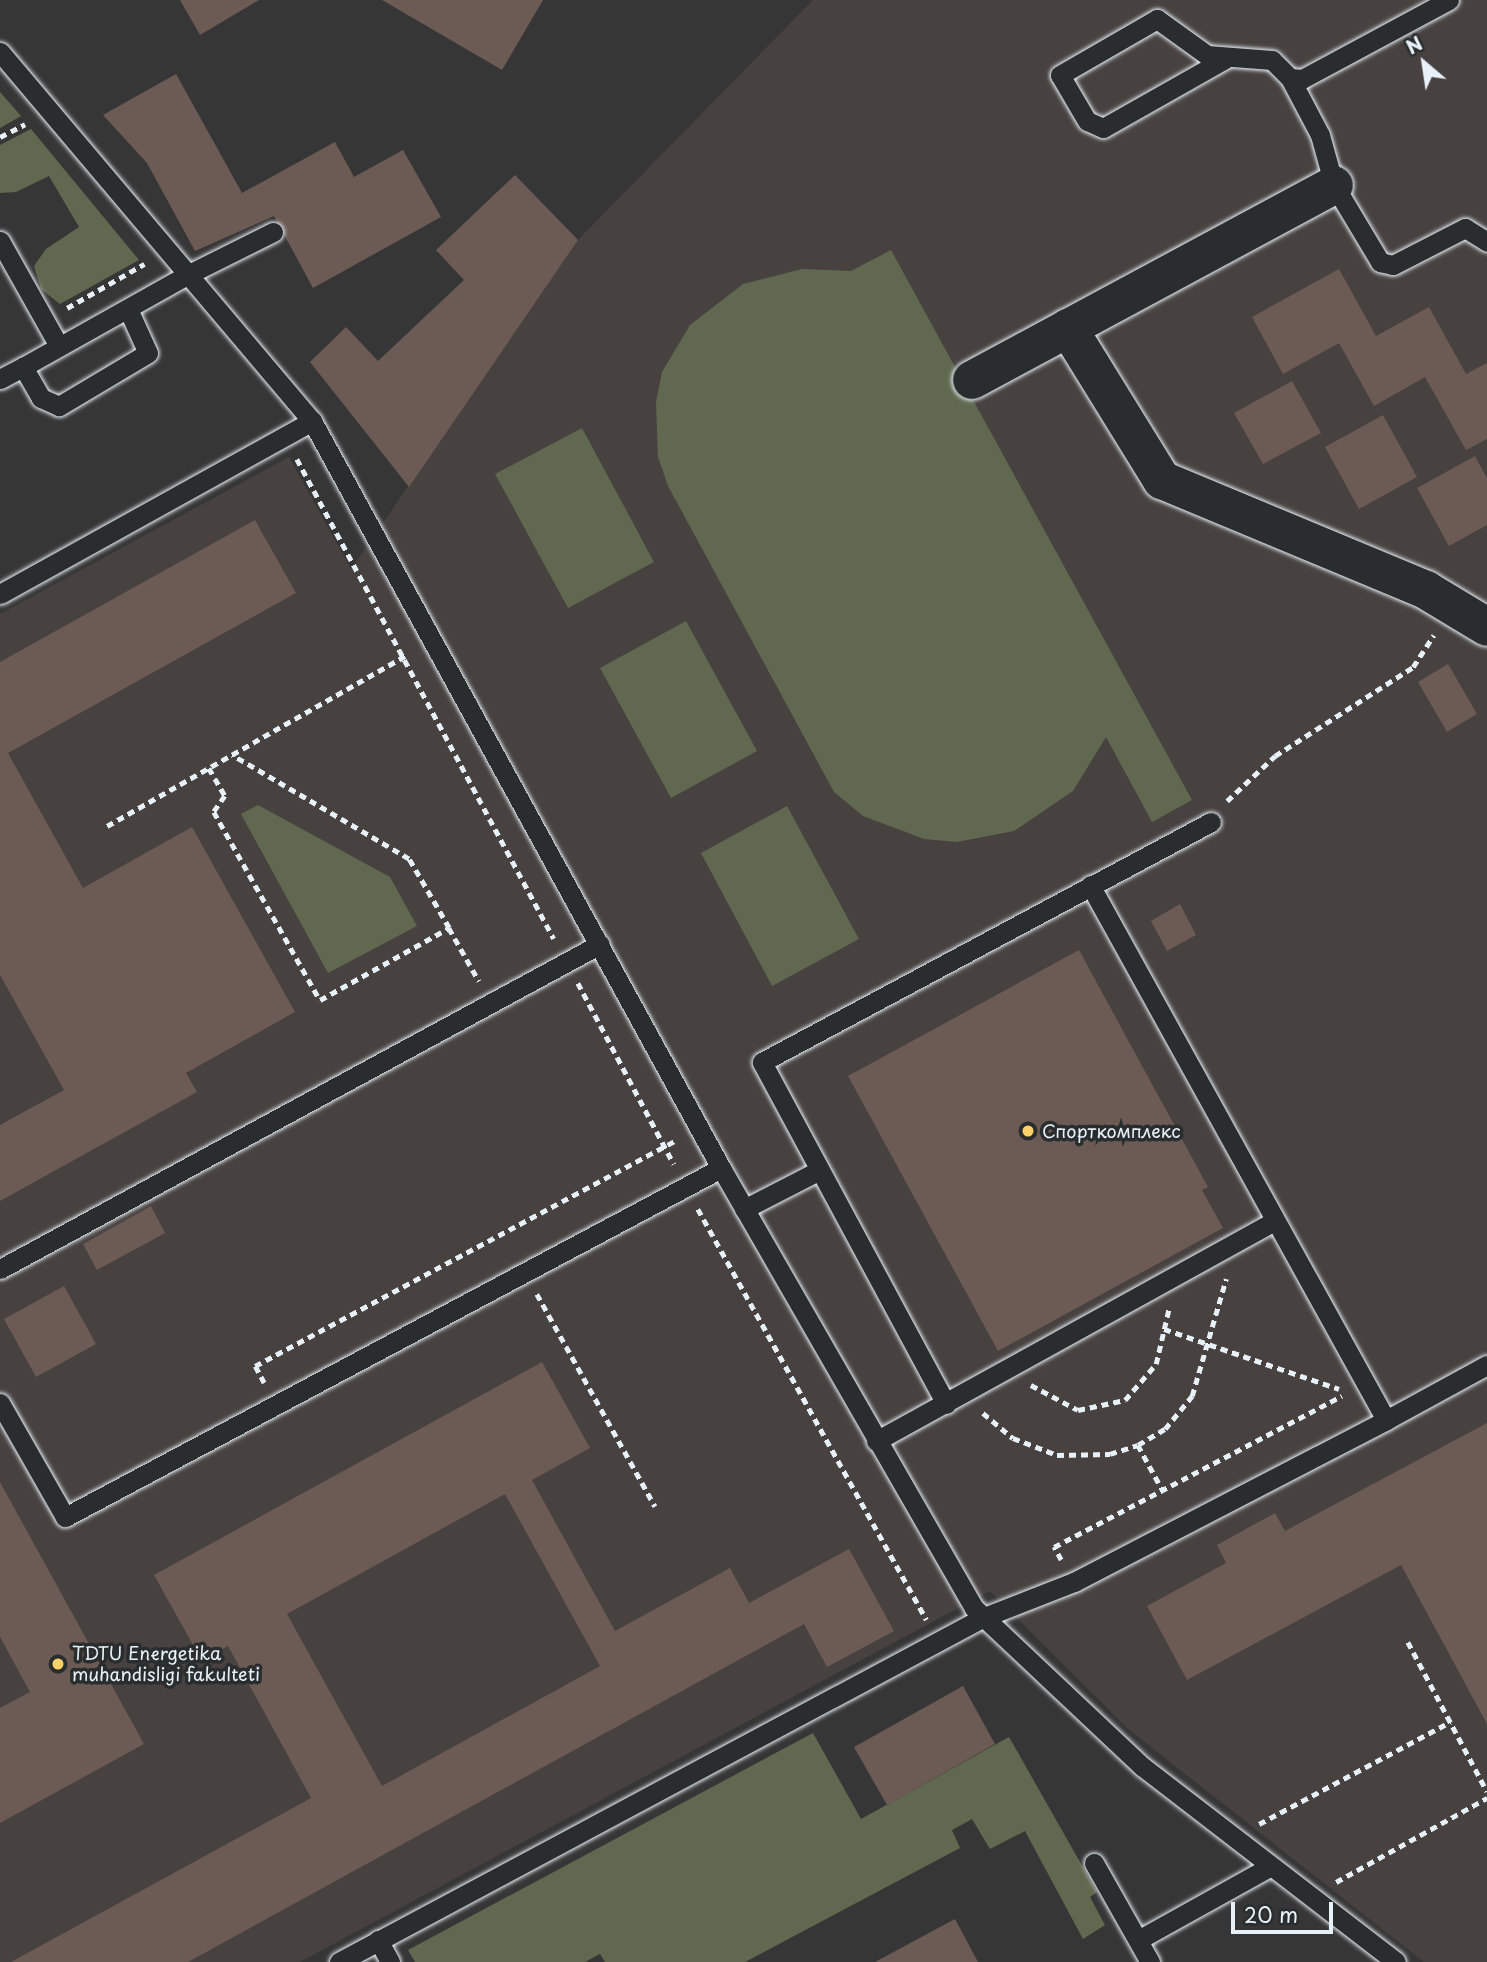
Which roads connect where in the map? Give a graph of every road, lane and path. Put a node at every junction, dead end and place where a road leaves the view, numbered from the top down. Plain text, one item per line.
1 (1449, 0) edge
2 (0, 52) edge
3 (1225, 60) junction
4 (1290, 78) junction
5 (24, 111) dead end
6 (0, 137) edge
7 (1334, 185) junction
8 (272, 232) dead end
9 (0, 241) edge
10 (1487, 242) edge
11 (141, 251) dead end
12 (189, 274) junction
13 (128, 309) junction
14 (44, 321) junction
15 (1068, 328) junction
16 (59, 346) junction
17 (23, 367) junction
18 (0, 379) edge
19 (972, 380) dead end
20 (312, 421) junction
21 (286, 436) junction
22 (0, 594) edge
23 (1453, 605) junction
24 (1487, 627) edge
25 (433, 640) junction
26 (404, 657) junction
27 (232, 755) junction
28 (209, 768) junction
29 (1211, 822) joint
30 (107, 826) dead end
31 (1090, 885) junction
32 (449, 928) junction
33 (600, 944) junction
34 (567, 962) junction
35 (491, 1003) junction
36 (699, 1128) junction
37 (664, 1146) junction
38 (721, 1168) junction
39 (818, 1171) junction
40 (685, 1187) junction
41 (744, 1209) junction
42 (1275, 1221) junction
43 (1237, 1243) junction
44 (0, 1269) edge
45 (525, 1272) junction
46 (1176, 1277) junction
47 (1164, 1329) junction
48 (1208, 1344) junction
49 (1487, 1365) edge
50 (1014, 1368) junction
51 (968, 1392) junction
52 (0, 1403) edge
53 (946, 1404) junction
54 (276, 1405) junction
55 (1385, 1420) junction
56 (876, 1441) junction
57 (1138, 1445) junction
58 (1162, 1489) junction
59 (655, 1506) dead end
60 (1074, 1582) junction
61 (968, 1599) junction
62 (982, 1618) junction
63 (1408, 1642) dead end
64 (1450, 1722) junction
65 (1487, 1791) edge
66 (1487, 1798) edge
67 (1233, 1837) junction
68 (1094, 1863) dead end
69 (1271, 1866) junction
70 (1311, 1896) junction
71 (378, 1940) junction
72 (1138, 1940) junction
73 (339, 1962) edge
74 (390, 1962) edge
75 (1150, 1962) edge
76 (1396, 1962) edge

1 - 4 lane
2 - 12 lane
3 - 3 lane
3 - 4 lane
4 - 7 lane
5 - 6 path
7 - 10 lane
7 - 15 street
8 - 12 lane
9 - 14 lane
11 - 14 path
12 - 13 lane
12 - 20 lane
13 - 16 lane
13 - 17 lane
14 - 16 lane
15 - 19 street
15 - 23 street
16 - 17 lane
17 - 18 lane
20 - 21 lane
20 - 25 lane
21 - 22 lane
21 - 26 path
23 - 24 street
23 - 29 path
25 - 26 path
25 - 33 lane
26 - 27 path
26 - 34 path
27 - 28 path
27 - 32 path
28 - 30 path
28 - 32 path
29 - 31 lane
31 - 39 lane
31 - 42 lane
32 - 35 path
33 - 34 lane
33 - 36 lane
34 - 35 lane
34 - 37 path
35 - 44 lane
36 - 37 path
36 - 38 lane
37 - 40 path
37 - 54 path
38 - 40 lane
38 - 41 lane
39 - 41 lane
39 - 53 lane
40 - 45 lane
40 - 61 path
41 - 56 lane
42 - 43 lane
42 - 55 lane
43 - 46 lane
43 - 48 path
45 - 54 lane
45 - 59 path
46 - 47 path
46 - 50 lane
47 - 48 path
47 - 50 path
48 - 57 path
48 - 58 path
49 - 55 lane
50 - 51 lane
51 - 53 lane
51 - 57 path
52 - 54 lane
53 - 56 lane
55 - 60 lane
56 - 61 lane
57 - 58 path
58 - 60 path
60 - 62 lane
61 - 62 lane
62 - 67 lane
62 - 71 lane
63 - 64 path
64 - 65 path
64 - 67 path
66 - 70 path
67 - 69 lane
68 - 72 lane
69 - 70 lane
69 - 72 lane
70 - 76 lane
71 - 73 lane
71 - 74 lane
72 - 75 lane

